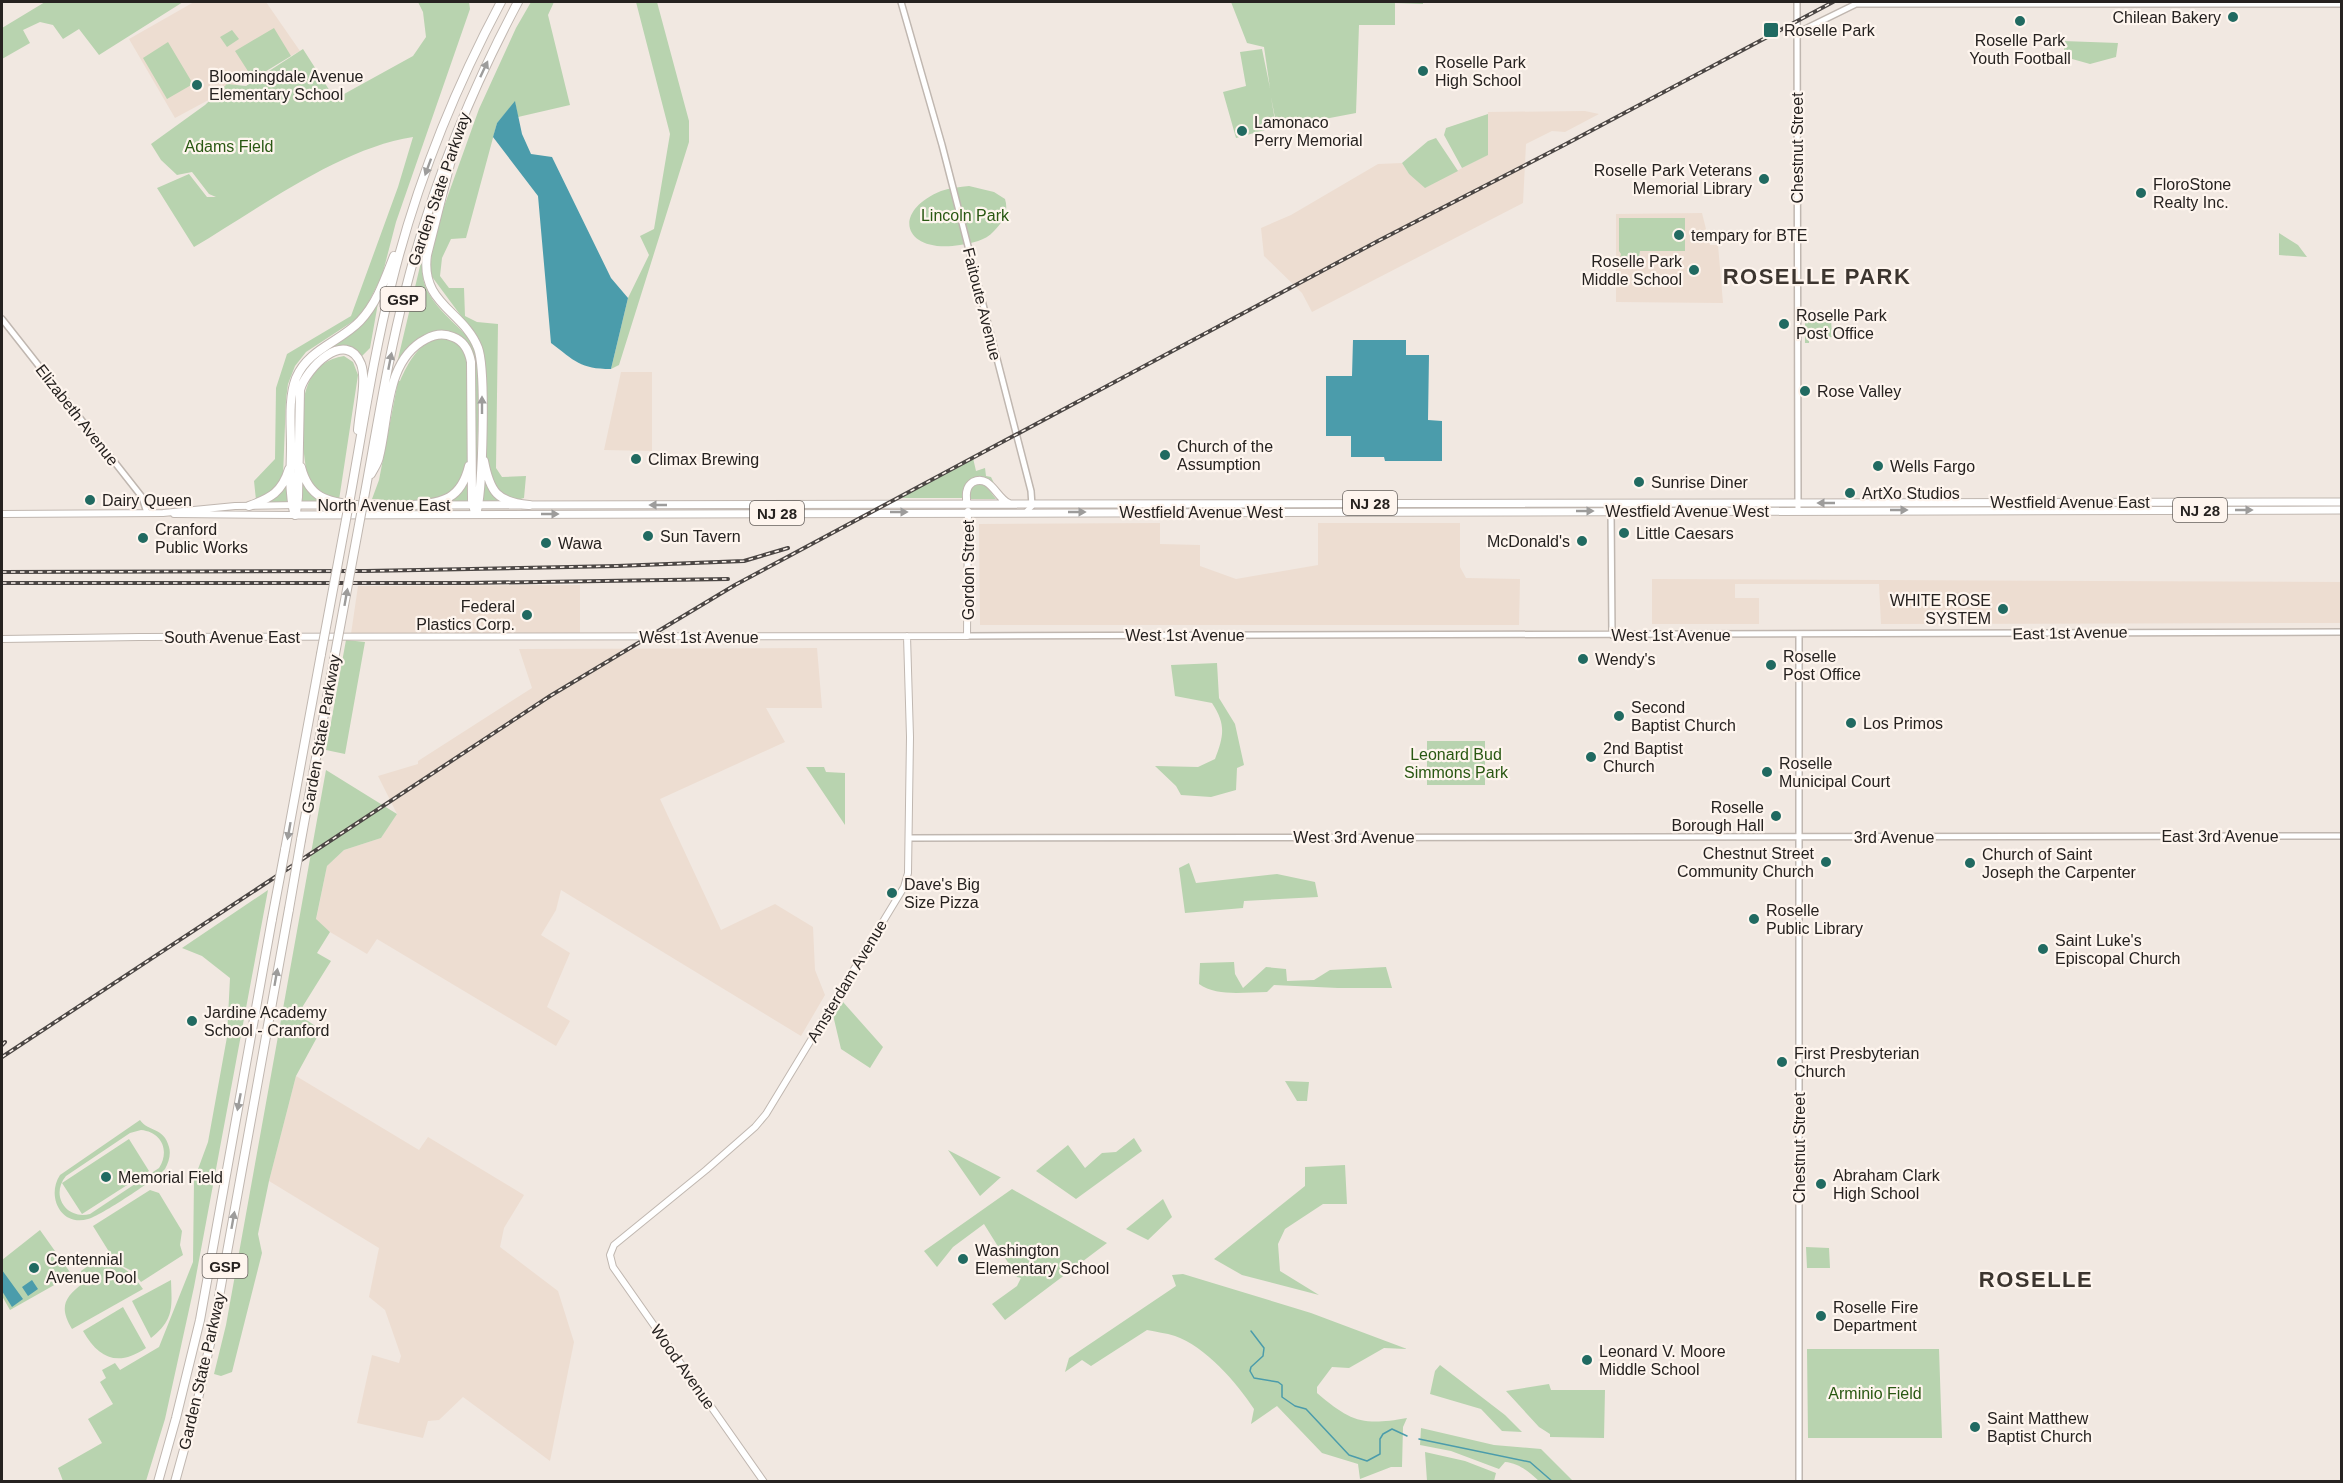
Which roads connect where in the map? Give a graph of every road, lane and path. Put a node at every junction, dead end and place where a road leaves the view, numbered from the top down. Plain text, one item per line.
1 (501, 2) edge
2 (518, 2) edge
3 (901, 2) edge
4 (1797, 2) edge
5 (2342, 4) edge
6 (1797, 30) junction
7 (461, 123) junction
8 (411, 217) junction
9 (2, 319) edge
10 (482, 444) junction
11 (471, 447) junction
12 (295, 454) junction
13 (353, 480) junction
14 (367, 480) junction
15 (2342, 502) edge
16 (1012, 504) junction
17 (1033, 504) junction
18 (295, 505) junction
19 (413, 505) junction
20 (476, 505) junction
21 (529, 505) junction
22 (604, 505) joint
23 (249, 506) junction
24 (356, 506) junction
25 (1377, 507) junction
26 (1611, 507) junction
27 (1798, 507) junction
28 (968, 508) junction
29 (2342, 510) edge
30 (1026, 512) junction
31 (147, 513) junction
32 (165, 513) junction
33 (2, 514) edge
34 (476, 514) junction
35 (604, 514) joint
36 (295, 515) junction
37 (2342, 632) edge
38 (1799, 634) junction
39 (1612, 635) junction
40 (907, 636) junction
41 (967, 636) junction
42 (572, 638) joint
43 (2, 639) edge
44 (2342, 836) edge
45 (1798, 837) junction
46 (1990, 837) joint
47 (909, 838) junction
48 (611, 1249) joint
49 (158, 1482) edge
50 (175, 1482) edge
51 (764, 1482) edge
52 (1799, 1482) edge

1 -> 8 highway, Garden State Parkway / GSP
7 -> 2 highway, Garden State Parkway / GSP
3 - 17 street, Faitoute Avenue
4 - 6 street, Chestnut Street
5 - 6 street
6 - 27 street, Chestnut Street
10 -> 7 highway
14 -> 7 highway, Garden State Parkway / GSP
8 - 12 highway
8 - 13 highway, Garden State Parkway / GSP
9 - 31 street, Elizabeth Avenue
10 - 20 highway
10 - 21 highway
11 - 14 highway
11 - 19 highway
11 - 20 highway
12 - 13 highway
12 - 18 highway
12 - 23 highway
12 - 24 highway
13 -> 49 highway, Garden State Parkway / GSP, bridge
50 -> 14 highway, Garden State Parkway / GSP, bridge
15 -> 27 main road, Westfield Avenue East / NJ 28
16 - 17 main road, Westfield Avenue West / NJ 28
16 - 28 main road, Westfield Avenue West / NJ 28
16 - 28 main road
17 - 25 main road, Westfield Avenue West / NJ 28
17 - 30 street
18 - 23 main road, North Avenue East / NJ 28
18 - 24 main road, North Avenue East / NJ 28
18 - 36 highway
19 - 20 main road, North Avenue East / NJ 28
19 - 24 main road, North Avenue East / NJ 28
20 - 21 main road, North Avenue East / NJ 28
20 - 34 highway
21 - 22 main road, North Avenue East / NJ 28
28 -> 22 main road, Westfield Avenue West / NJ 28
23 - 32 main road, North Avenue East / NJ 28
25 - 26 main road, Westfield Avenue West / NJ 28
30 -> 25 main road, Westfield Avenue West / NJ 28
26 - 27 main road, Westfield Avenue West / NJ 28
26 - 39 street
27 -> 29 main road, Westfield Avenue East / NJ 28
28 - 30 main road, Westfield Avenue West / NJ 28
35 -> 28 main road, Westfield Avenue West / NJ 28
28 - 41 main road, Gordon Street
31 - 32 main road, North Avenue East / NJ 28
31 - 33 main road, North Avenue East / NJ 28
32 - 36 main road, North Avenue East / NJ 28
34 -> 35 main road, North Avenue East / NJ 28
34 - 36 main road, North Avenue East / NJ 28
37 - 38 street, East 1st Avenue
38 - 39 street, West 1st Avenue
38 - 45 street, Chestnut Street
39 - 41 street, West 1st Avenue
40 - 41 main road, West 1st Avenue
40 - 42 main road, West 1st Avenue
40 - 47 main road, Amsterdam Avenue
42 - 43 main road, South Avenue East
44 - 46 street, East 3rd Avenue
45 - 46 street, 3rd Avenue
45 - 47 street, West 3rd Avenue
45 - 52 street, Chestnut Street
47 - 48 main road, Amsterdam Avenue
48 - 51 main road, Wood Avenue

